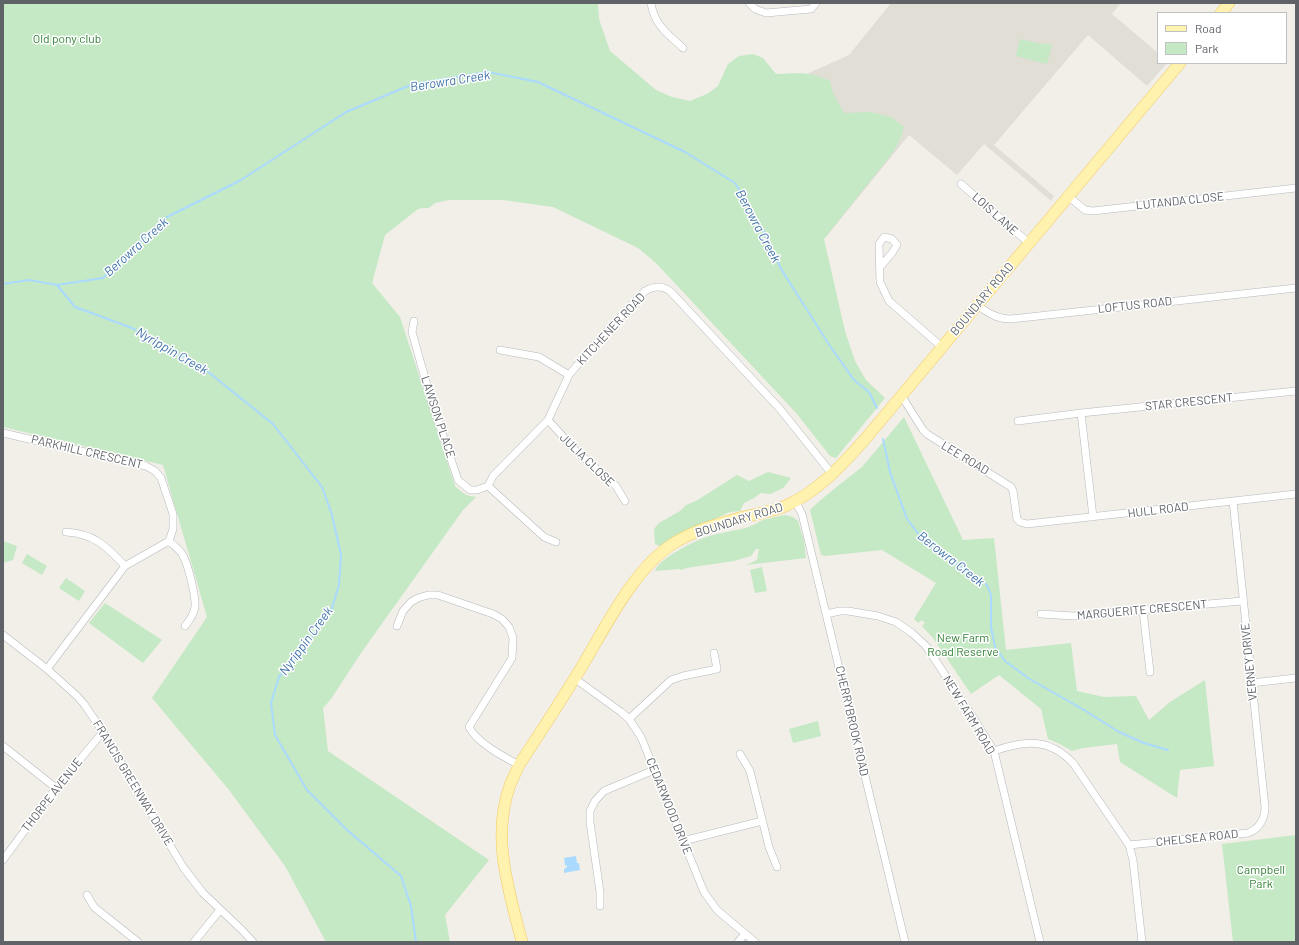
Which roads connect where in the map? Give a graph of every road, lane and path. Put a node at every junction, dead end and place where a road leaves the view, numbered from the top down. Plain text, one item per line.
1 (652, 3) edge
2 (749, 3) edge
3 (816, 3) edge
4 (1229, 3) edge
5 (1222, 12) edge
6 (683, 48) dead end
7 (1179, 64) edge
8 (962, 184) dead end
9 (1296, 188) edge
10 (1068, 196) junction
11 (1029, 243) junction
12 (880, 267) dead end
13 (1296, 288) edge
14 (977, 305) junction
15 (414, 321) dead end
16 (942, 347) junction
17 (500, 350) dead end
18 (569, 375) junction
19 (1296, 391) edge
20 (901, 395) junction
21 (1081, 413) junction
22 (548, 420) junction
23 (1018, 421) dead end
24 (3, 433) edge
25 (832, 474) junction
26 (488, 486) junction
27 (1296, 494) edge
28 (625, 501) dead end
29 (795, 501) junction
30 (1232, 501) junction
31 (1093, 517) junction
32 (1020, 522) joint
33 (66, 532) dead end
34 (169, 541) junction
35 (556, 542) dead end
36 (125, 566) junction
37 (1242, 601) junction
38 (1143, 610) junction
39 (826, 614) junction
40 (1041, 614) dead end
41 (185, 626) dead end
42 (396, 626) dead end
43 (3, 635) edge
44 (714, 653) dead end
45 (47, 669) junction
46 (1150, 672) dead end
47 (574, 678) junction
48 (1296, 678) edge
49 (1251, 683) junction
50 (629, 719) junction
51 (103, 732) junction
52 (3, 746) edge
53 (994, 751) junction
54 (740, 754) dead end
55 (519, 766) junction
56 (654, 770) junction
57 (56, 788) junction
58 (762, 821) junction
59 (1261, 822) joint
60 (683, 841) junction
61 (1129, 846) junction
62 (3, 860) edge
63 (777, 867) dead end
64 (87, 896) dead end
65 (600, 906) dead end
66 (220, 910) junction
67 (745, 934) junction
68 (138, 942) edge
69 (194, 942) edge
70 (252, 942) edge
71 (522, 942) edge
72 (738, 942) edge
73 (755, 942) edge
74 (905, 942) edge
75 (1040, 942) edge
76 (1142, 942) edge

1 - 6 street
2 - 3 street
4 - 5 main road
7 - 10 main road, BOUNDARY ROAD
8 - 11 street, LOIS LANE
9 - 10 street, LUTANDA CLOSE
10 - 11 main road, BOUNDARY ROAD
11 - 14 main road, BOUNDARY ROAD
12 - 16 street
13 - 14 street, LOFTUS ROAD
14 - 16 main road, BOUNDARY ROAD
15 - 26 street, LAWSON PLACE
16 - 20 main road, BOUNDARY ROAD
17 - 18 street
18 - 22 street, KITCHENER ROAD
18 - 25 street, KITCHENER ROAD
19 - 21 street, STAR CRESCENT
20 - 25 main road, BOUNDARY ROAD
20 - 32 street, LEE ROAD
21 - 23 street, STAR CRESCENT
21 - 31 street
22 - 26 street, KITCHENER ROAD
22 - 28 street, JULIA CLOSE
24 - 34 street, PARKHILL CRESCENT
25 - 29 main road, BOUNDARY ROAD
26 - 35 street
27 - 30 street, HULL ROAD
29 - 39 street, CHERRYBROOK ROAD
29 - 47 main road, BOUNDARY ROAD
30 - 31 street, HULL ROAD
30 - 37 street, VERNEY DRIVE
31 - 32 street, HULL ROAD
33 - 36 street
34 - 36 street
34 - 41 street
36 - 45 street
37 - 38 street, MARGUERITE CRESCENT
37 - 49 street, VERNEY DRIVE
38 - 40 street, MARGUERITE CRESCENT
38 - 46 street
39 - 53 street, NEW FARM ROAD
39 - 74 street, CHERRYBROOK ROAD
42 - 55 street
43 - 45 street, FRANCIS GREENWAY DRIVE
44 - 50 street
45 - 51 street, FRANCIS GREENWAY DRIVE
47 - 50 street, CEDARWOOD DRIVE
47 - 55 main road, BOUNDARY ROAD
48 - 49 street
49 - 59 street, VERNEY DRIVE
50 - 56 street, CEDARWOOD DRIVE
51 - 57 street, THORPE AVENUE
51 - 66 street, FRANCIS GREENWAY DRIVE
52 - 57 street
53 - 61 street
53 - 75 street, NEW FARM ROAD
54 - 58 street
55 - 71 main road, BOUNDARY ROAD
56 - 60 street, CEDARWOOD DRIVE
56 - 65 street
57 - 62 street, THORPE AVENUE
58 - 60 street
58 - 63 street
59 - 61 street, CHELSEA ROAD
60 - 67 street, CEDARWOOD DRIVE
61 - 76 street
64 - 68 street
66 - 69 street
66 - 70 street, FRANCIS GREENWAY DRIVE
67 - 72 street
67 - 73 street, CEDARWOOD DRIVE

